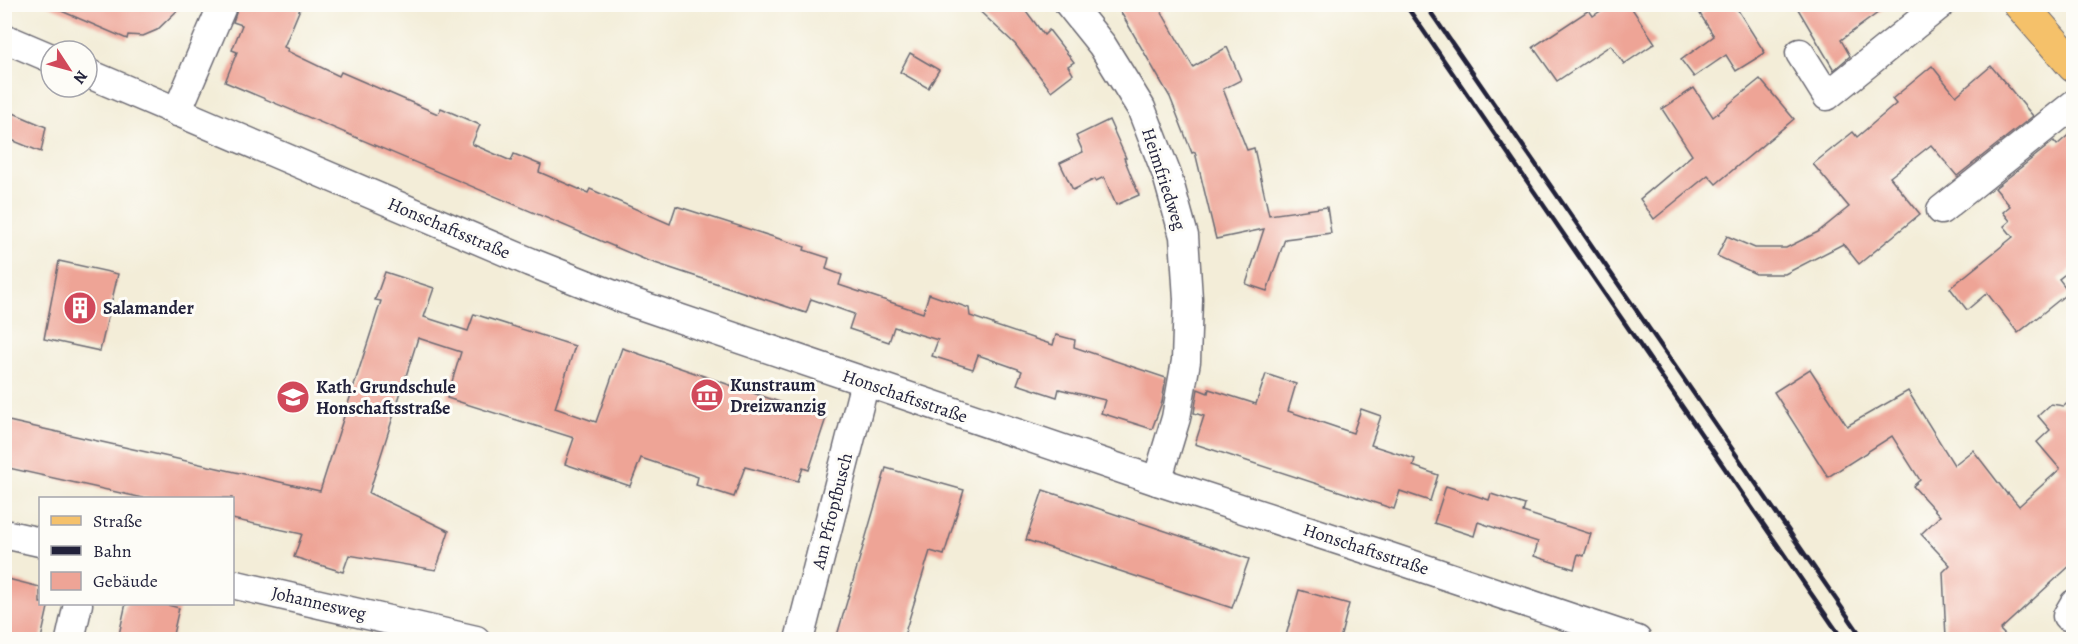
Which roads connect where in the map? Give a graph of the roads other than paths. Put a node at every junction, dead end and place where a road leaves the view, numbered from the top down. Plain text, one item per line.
1 (223, 4) edge
2 (1069, 4) edge
3 (2020, 4) edge
4 (1924, 9) edge
5 (4, 38) edge
6 (39, 53) edge
7 (1800, 53) dead end
8 (2073, 66) edge
9 (99, 78) edge
10 (2073, 104) edge
11 (177, 112) junction
12 (1941, 210) dead end
13 (865, 382) junction
14 (1157, 482) junction
15 (4, 534) edge
16 (39, 542) edge
17 (234, 584) edge
18 (78, 605) edge
19 (70, 639) edge
20 (476, 639) edge
21 (799, 639) edge
22 (1637, 639) edge

1 - 11 street
2 - 14 street, Heimfriedweg
3 - 8 main road
4 - 7 street
5 - 6 street
9 - 11 street, Honschaftsstraße
10 - 12 street
11 - 13 street, Honschaftsstraße
13 - 14 street, Honschaftsstraße
13 - 21 street, Am Pfropfbusch
14 - 22 street, Honschaftsstraße
15 - 16 street
17 - 20 street, Johannesweg
18 - 19 street

